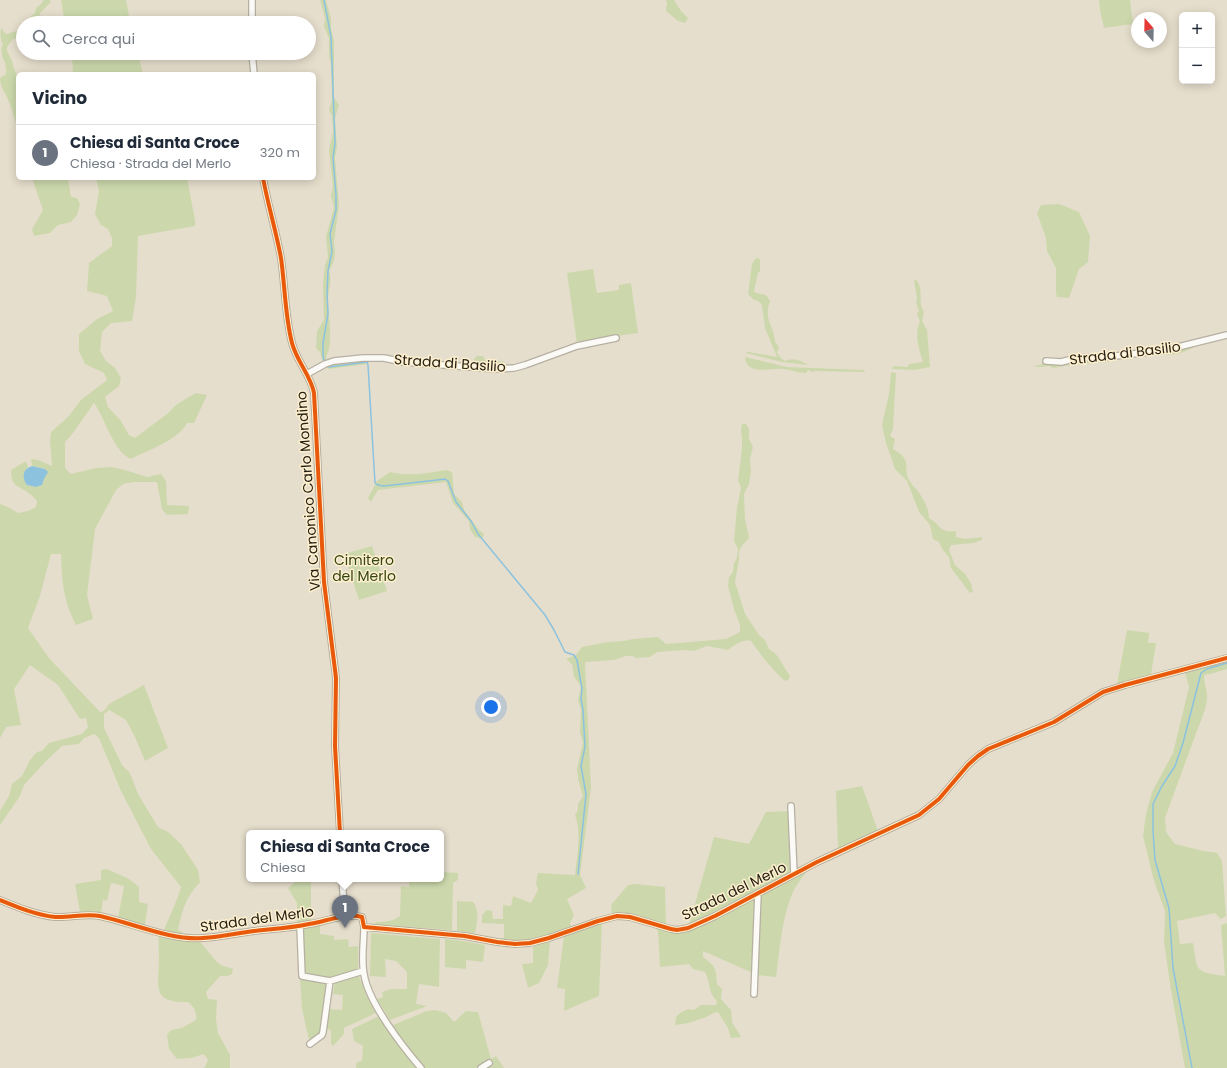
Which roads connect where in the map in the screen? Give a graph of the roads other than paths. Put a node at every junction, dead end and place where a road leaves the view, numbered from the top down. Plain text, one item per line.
1 (252, 0) edge
2 (252, 16) edge
3 (253, 60) edge
4 (254, 72) edge
5 (263, 180) edge
6 (1227, 335) edge
7 (616, 338) dead end
8 (1046, 360) dead end
9 (307, 374) junction
10 (1227, 658) edge
11 (791, 806) dead end
12 (340, 830) edge
13 (794, 874) junction
14 (342, 882) edge
15 (758, 893) junction
16 (0, 900) edge
17 (345, 917) junction
18 (300, 926) junction
19 (364, 928) junction
20 (364, 972) junction
21 (330, 981) junction
22 (754, 994) dead end
23 (310, 1044) dead end
24 (489, 1063) dead end
25 (421, 1068) edge
26 (481, 1068) edge

1 - 2 street
3 - 4 street
5 - 9 street, Via Canonico Carlo Mondino
6 - 8 street, Strada di Basilio
7 - 9 street, Strada di Basilio
9 - 12 street, Via Canonico Carlo Mondino
10 - 13 street, Strada del Merlo
11 - 13 street
13 - 15 street, Strada del Merlo
14 - 17 street
15 - 19 street, Strada del Merlo
15 - 22 street
16 - 18 street, Strada del Merlo
17 - 18 street, Strada del Merlo
17 - 19 street, Strada del Merlo
18 - 21 street
19 - 20 street
20 - 21 street
20 - 25 street
21 - 23 street
24 - 26 street

